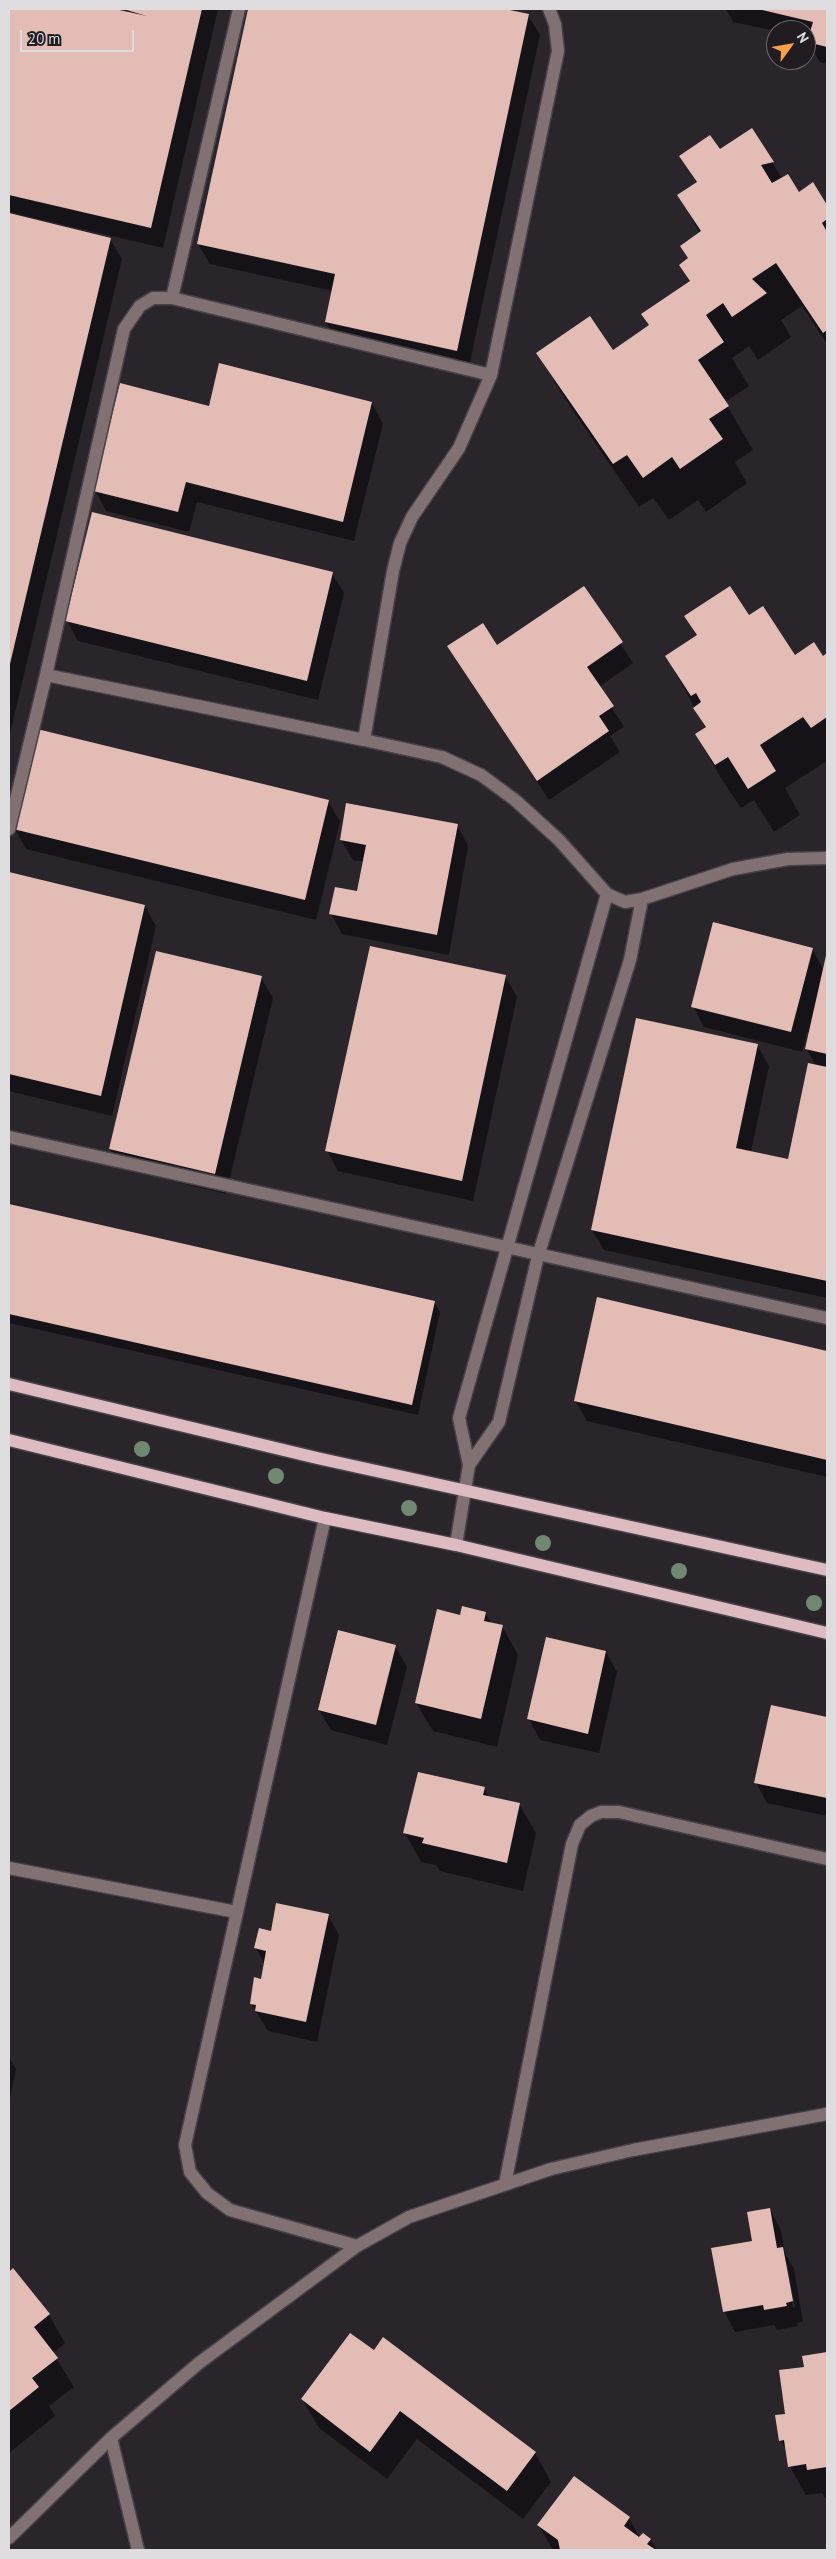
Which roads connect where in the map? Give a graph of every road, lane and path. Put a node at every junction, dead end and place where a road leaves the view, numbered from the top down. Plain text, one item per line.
1 (239, 9) edge
2 (549, 9) edge
3 (172, 298) junction
4 (491, 375) junction
5 (46, 675) junction
6 (364, 740) junction
7 (9, 829) edge
8 (827, 858) edge
9 (607, 894) junction
10 (642, 899) junction
11 (9, 1137) edge
12 (506, 1248) junction
13 (538, 1256) junction
14 (827, 1318) edge
15 (9, 1384) edge
16 (9, 1440) edge
17 (469, 1465) junction
18 (463, 1490) junction
19 (325, 1518) junction
20 (456, 1545) junction
21 (827, 1570) edge
22 (827, 1633) edge
23 (827, 1859) edge
24 (9, 1868) edge
25 (236, 1912) junction
26 (827, 2114) edge
27 (505, 2184) junction
28 (358, 2246) junction
29 (111, 2438) junction
30 (9, 2538) edge
31 (138, 2550) edge

1 - 3 street
2 - 4 street
3 - 4 street
3 - 5 street
4 - 6 street
5 - 6 street
5 - 7 street
6 - 9 street
8 - 10 street
9 - 10 street
9 - 12 street
10 - 13 street
11 - 12 street
12 - 13 street
12 - 17 street
13 - 14 street
13 - 17 street
15 - 18 main road
16 - 19 main road
17 - 18 street
18 - 20 street
18 - 21 main road
19 - 20 main road
19 - 25 street
20 - 22 main road
23 - 27 street
24 - 25 street
25 - 28 street
26 - 27 street
27 - 28 street
28 - 29 street
29 - 30 street
29 - 31 street

